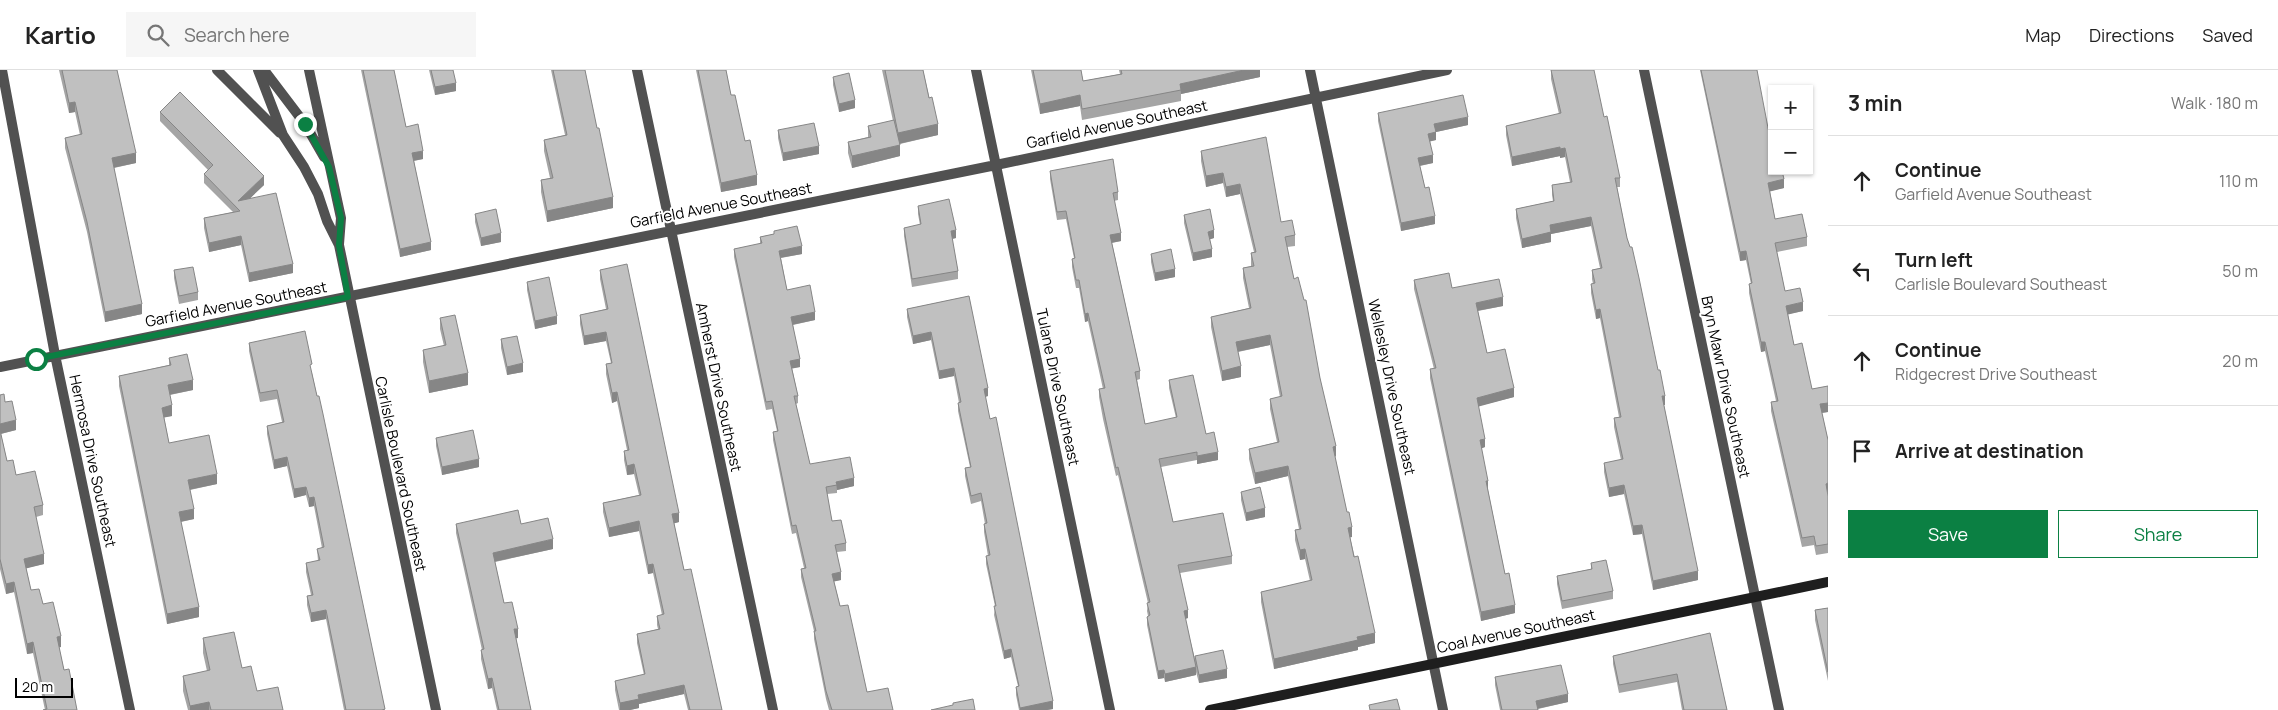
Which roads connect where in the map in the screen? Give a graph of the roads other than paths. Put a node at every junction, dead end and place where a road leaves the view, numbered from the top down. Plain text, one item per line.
1 (2, 70) edge
2 (217, 70) edge
3 (258, 70) edge
4 (264, 70) edge
5 (309, 70) edge
6 (637, 70) edge
7 (976, 70) edge
8 (1310, 70) edge
9 (1447, 70) edge
10 (1644, 70) edge
11 (1316, 98) junction
12 (283, 135) junction
13 (996, 165) junction
14 (329, 167) junction
15 (670, 231) junction
16 (339, 245) junction
17 (348, 297) junction
18 (55, 355) junction
19 (0, 366) edge
20 (1828, 582) edge
21 (1756, 597) junction
22 (1433, 663) junction
23 (130, 710) edge
24 (436, 710) edge
25 (773, 710) edge
26 (1110, 710) edge
27 (1210, 710) edge
28 (1443, 710) edge
29 (1779, 710) edge

1 - 18 street, Hermosa Drive Southeast
2 - 12 street
3 - 12 street, Carlisle Boulevard Southeast
4 - 14 street
5 - 14 street, Carlisle Boulevard Southeast
6 - 15 street, Amherst Drive Southeast
7 - 13 street, Tulane Drive Southeast
8 - 11 street, Wellesley Drive Southeast
9 - 11 street, Garfield Avenue Southeast
10 - 21 street, Bryn Mawr Drive Southeast
11 - 13 street, Garfield Avenue Southeast
11 - 22 street, Wellesley Drive Southeast
12 - 16 street, Carlisle Boulevard Southeast
13 - 15 street, Garfield Avenue Southeast
13 - 26 street, Tulane Drive Southeast
14 - 16 street, Carlisle Boulevard Southeast
15 - 17 street, Garfield Avenue Southeast
15 - 25 street, Amherst Drive Southeast
16 - 17 street, Carlisle Boulevard Southeast
17 - 18 street, Garfield Avenue Southeast
17 - 24 street, Carlisle Boulevard Southeast
18 - 19 street, Garfield Avenue Southeast
18 - 23 street, Hermosa Drive Southeast
20 - 21 main road, Coal Avenue Southeast
21 - 22 main road, Coal Avenue Southeast
21 - 29 street, Bryn Mawr Drive Southeast
22 - 27 main road, Coal Avenue Southeast
22 - 28 street, Wellesley Drive Southeast

